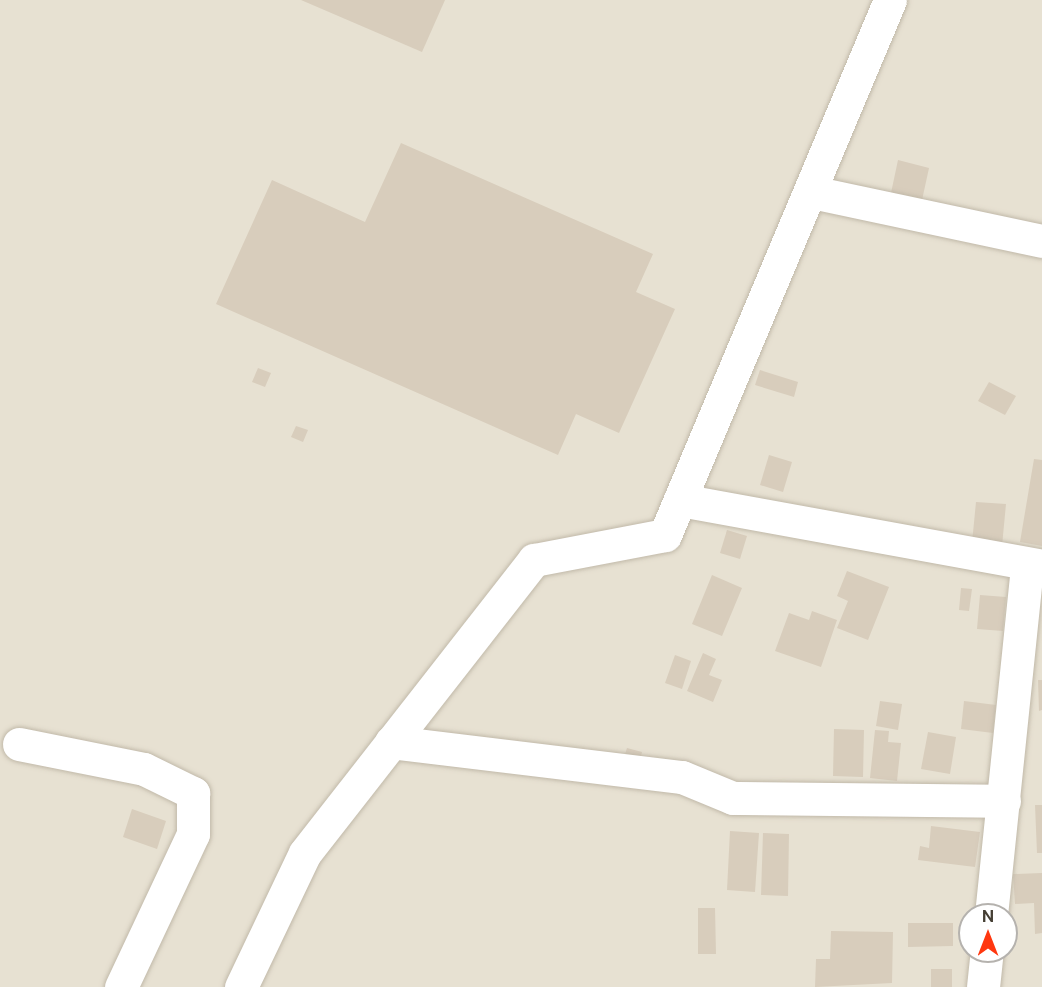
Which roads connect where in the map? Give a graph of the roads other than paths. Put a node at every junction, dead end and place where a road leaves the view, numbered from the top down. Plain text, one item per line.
1 (890, 0) edge
2 (812, 192) junction
3 (1042, 242) edge
4 (680, 500) junction
5 (1034, 566) edge
6 (391, 742) junction
7 (19, 744) dead end
8 (1004, 801) junction
9 (993, 903) edge
10 (986, 963) edge
11 (122, 987) edge
12 (241, 987) edge
13 (984, 987) edge

1 - 2 street
2 - 3 street
2 - 4 street
4 - 5 street
4 - 6 street
5 - 8 street
6 - 8 street
6 - 12 street
7 - 11 street
8 - 9 street
10 - 13 street

